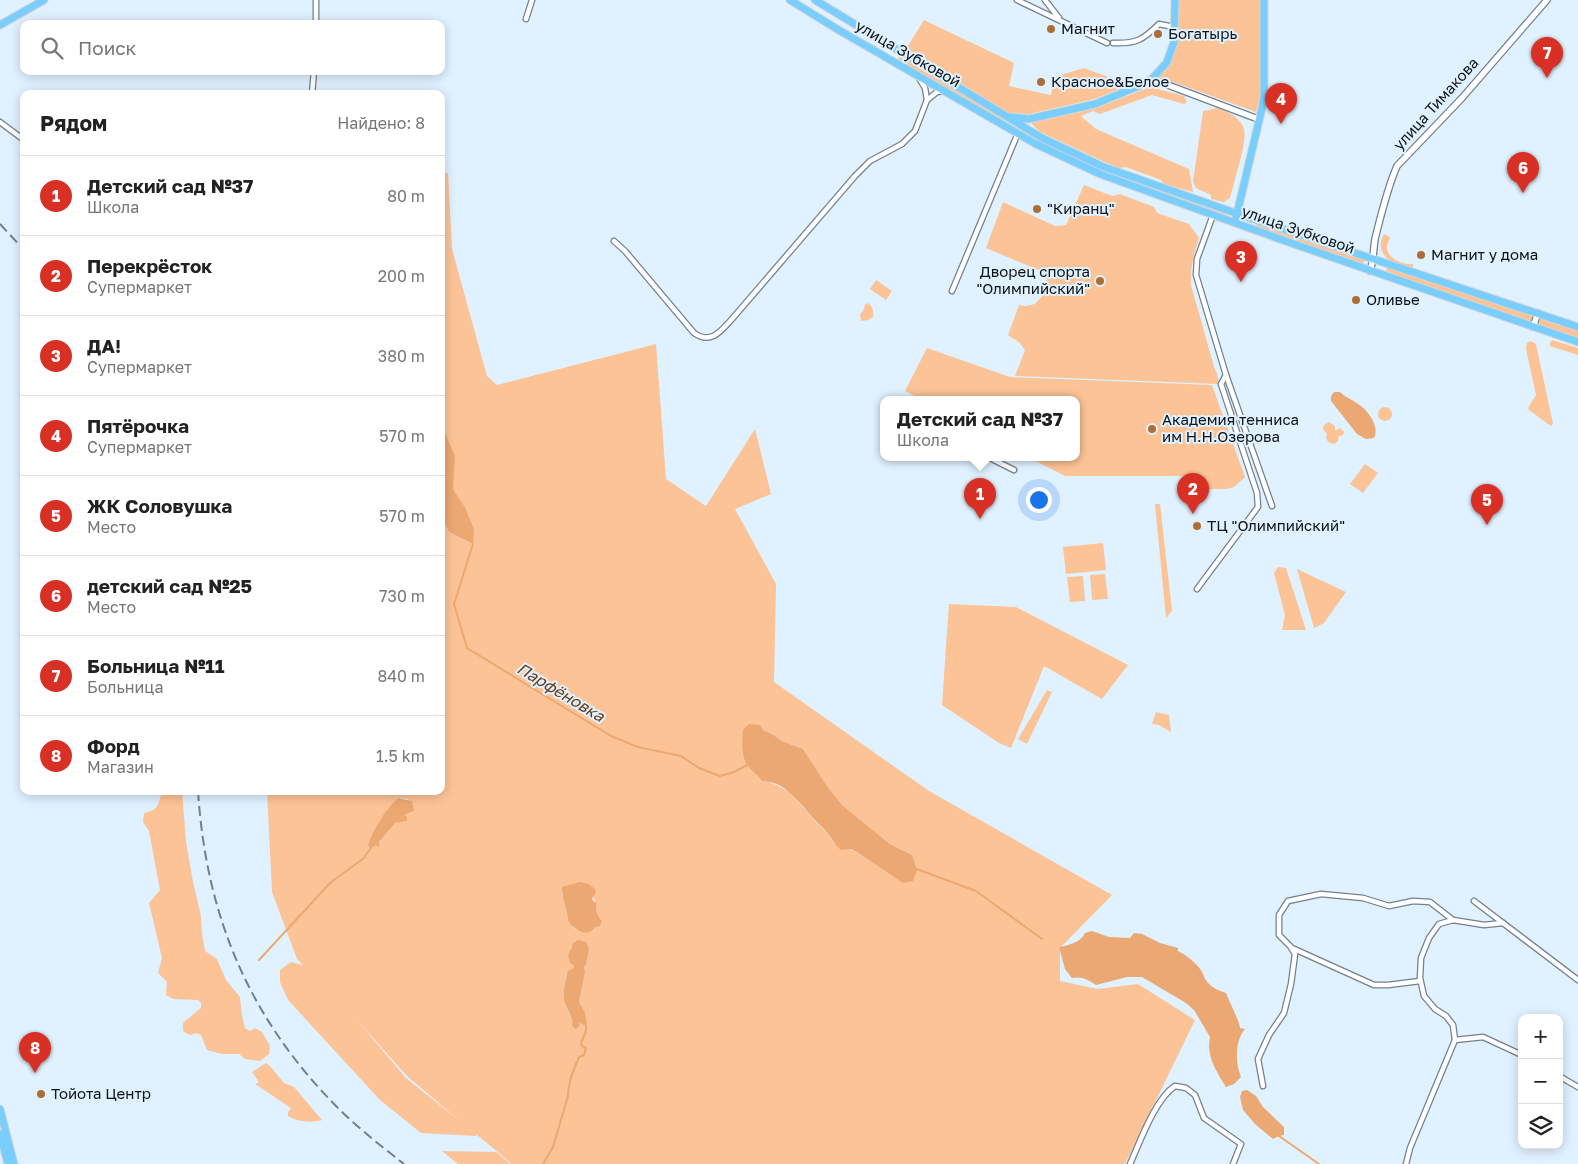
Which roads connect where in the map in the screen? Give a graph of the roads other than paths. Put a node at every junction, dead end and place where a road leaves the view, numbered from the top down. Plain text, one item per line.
1 (44, 0) edge
2 (316, 0) edge
3 (532, 0) edge
4 (790, 0) edge
5 (1017, 0) edge
6 (1045, 0) edge
7 (1175, 0) edge
8 (1264, 0) edge
9 (1547, 0) edge
10 (816, 1) edge
11 (831, 8) junction
12 (811, 13) junction
13 (845, 17) junction
14 (526, 19) dead end
15 (1060, 19) junction
16 (316, 20) edge
17 (823, 21) junction
18 (0, 25) edge
19 (1174, 27) junction
20 (837, 29) junction
21 (1107, 43) dead end
22 (1113, 43) dead end
23 (902, 53) junction
24 (894, 62) junction
25 (314, 75) edge
26 (918, 77) junction
27 (1152, 79) junction
28 (312, 90) edge
29 (944, 91) junction
30 (927, 100) junction
31 (1006, 117) junction
32 (1029, 119) junction
33 (1258, 119) junction
34 (0, 122) edge
35 (1019, 124) junction
36 (1016, 132) junction
37 (20, 137) edge
38 (1237, 214) junction
39 (1213, 215) junction
40 (1235, 223) junction
41 (614, 241) dead end
42 (1374, 259) junction
43 (1370, 271) junction
44 (952, 291) dead end
45 (1538, 313) junction
46 (1533, 327) junction
47 (1578, 327) edge
48 (1578, 342) edge
49 (1226, 374) junction
50 (996, 461) edge
51 (1014, 470) dead end
52 (1257, 493) junction
53 (1267, 493) junction
54 (1272, 506) dead end
55 (1197, 589) dead end
56 (1474, 901) dead end
57 (1453, 920) junction
58 (1504, 923) junction
59 (1292, 948) junction
60 (1578, 980) edge
61 (1420, 981) junction
62 (1454, 1040) junction
63 (1518, 1053) edge
64 (1563, 1078) edge
65 (1263, 1086) dead end
66 (1578, 1087) edge
67 (0, 1109) edge
68 (0, 1134) edge
69 (8, 1164) edge
70 (14, 1164) edge
71 (1130, 1164) edge
72 (1233, 1164) edge
73 (1406, 1164) edge

1 - 18 main road
2 - 16 street
3 - 14 street
4 - 12 main road, улица Зубковой
5 - 15 street
6 - 15 street
7 - 19 main road
8 - 33 main road
9 - 42 street, улица Тимакова
10 - 11 main road, улица Зубковой
10 - 12 main road
11 - 13 main road, улица Зубковой
11 - 17 main road
12 - 17 main road, улица Зубковой
13 - 20 main road
13 - 23 main road, улица Зубковой
15 - 21 street
17 - 20 main road, улица Зубковой
19 - 22 street
19 - 27 main road
20 - 24 main road, улица Зубковой
23 - 24 main road
23 - 31 main road, улица Зубковой
24 - 26 main road, улица Зубковой
25 - 28 street
26 - 29 main road, улица Зубковой
26 - 30 street
27 - 32 main road
27 - 33 street
29 - 30 street
29 - 36 main road, улица Зубковой
30 - 41 street
31 - 32 main road
31 - 35 main road, улица Зубковой
32 - 35 main road
33 - 38 main road
34 - 37 street
35 - 36 main road
35 - 38 main road, улица Зубковой
36 - 39 main road, улица Зубковой
36 - 44 street
38 - 40 main road
38 - 42 main road, улица Зубковой
39 - 40 main road, улица Зубковой
39 - 49 street
40 - 43 main road, улица Зубковой
42 - 43 street, улица Тимакова
42 - 45 main road, улица Зубковой
43 - 46 main road, улица Зубковой
45 - 46 street
45 - 47 main road, улица Зубковой
46 - 48 main road, улица Зубковой
49 - 52 street
49 - 53 street
50 - 51 street
52 - 53 street
52 - 55 street
53 - 54 street
56 - 58 street
57 - 58 street
57 - 59 street
57 - 61 street
58 - 60 street
59 - 61 street
59 - 65 street
61 - 62 street
62 - 63 street
62 - 73 street
64 - 66 street
67 - 70 main road
68 - 69 main road
71 - 72 street

